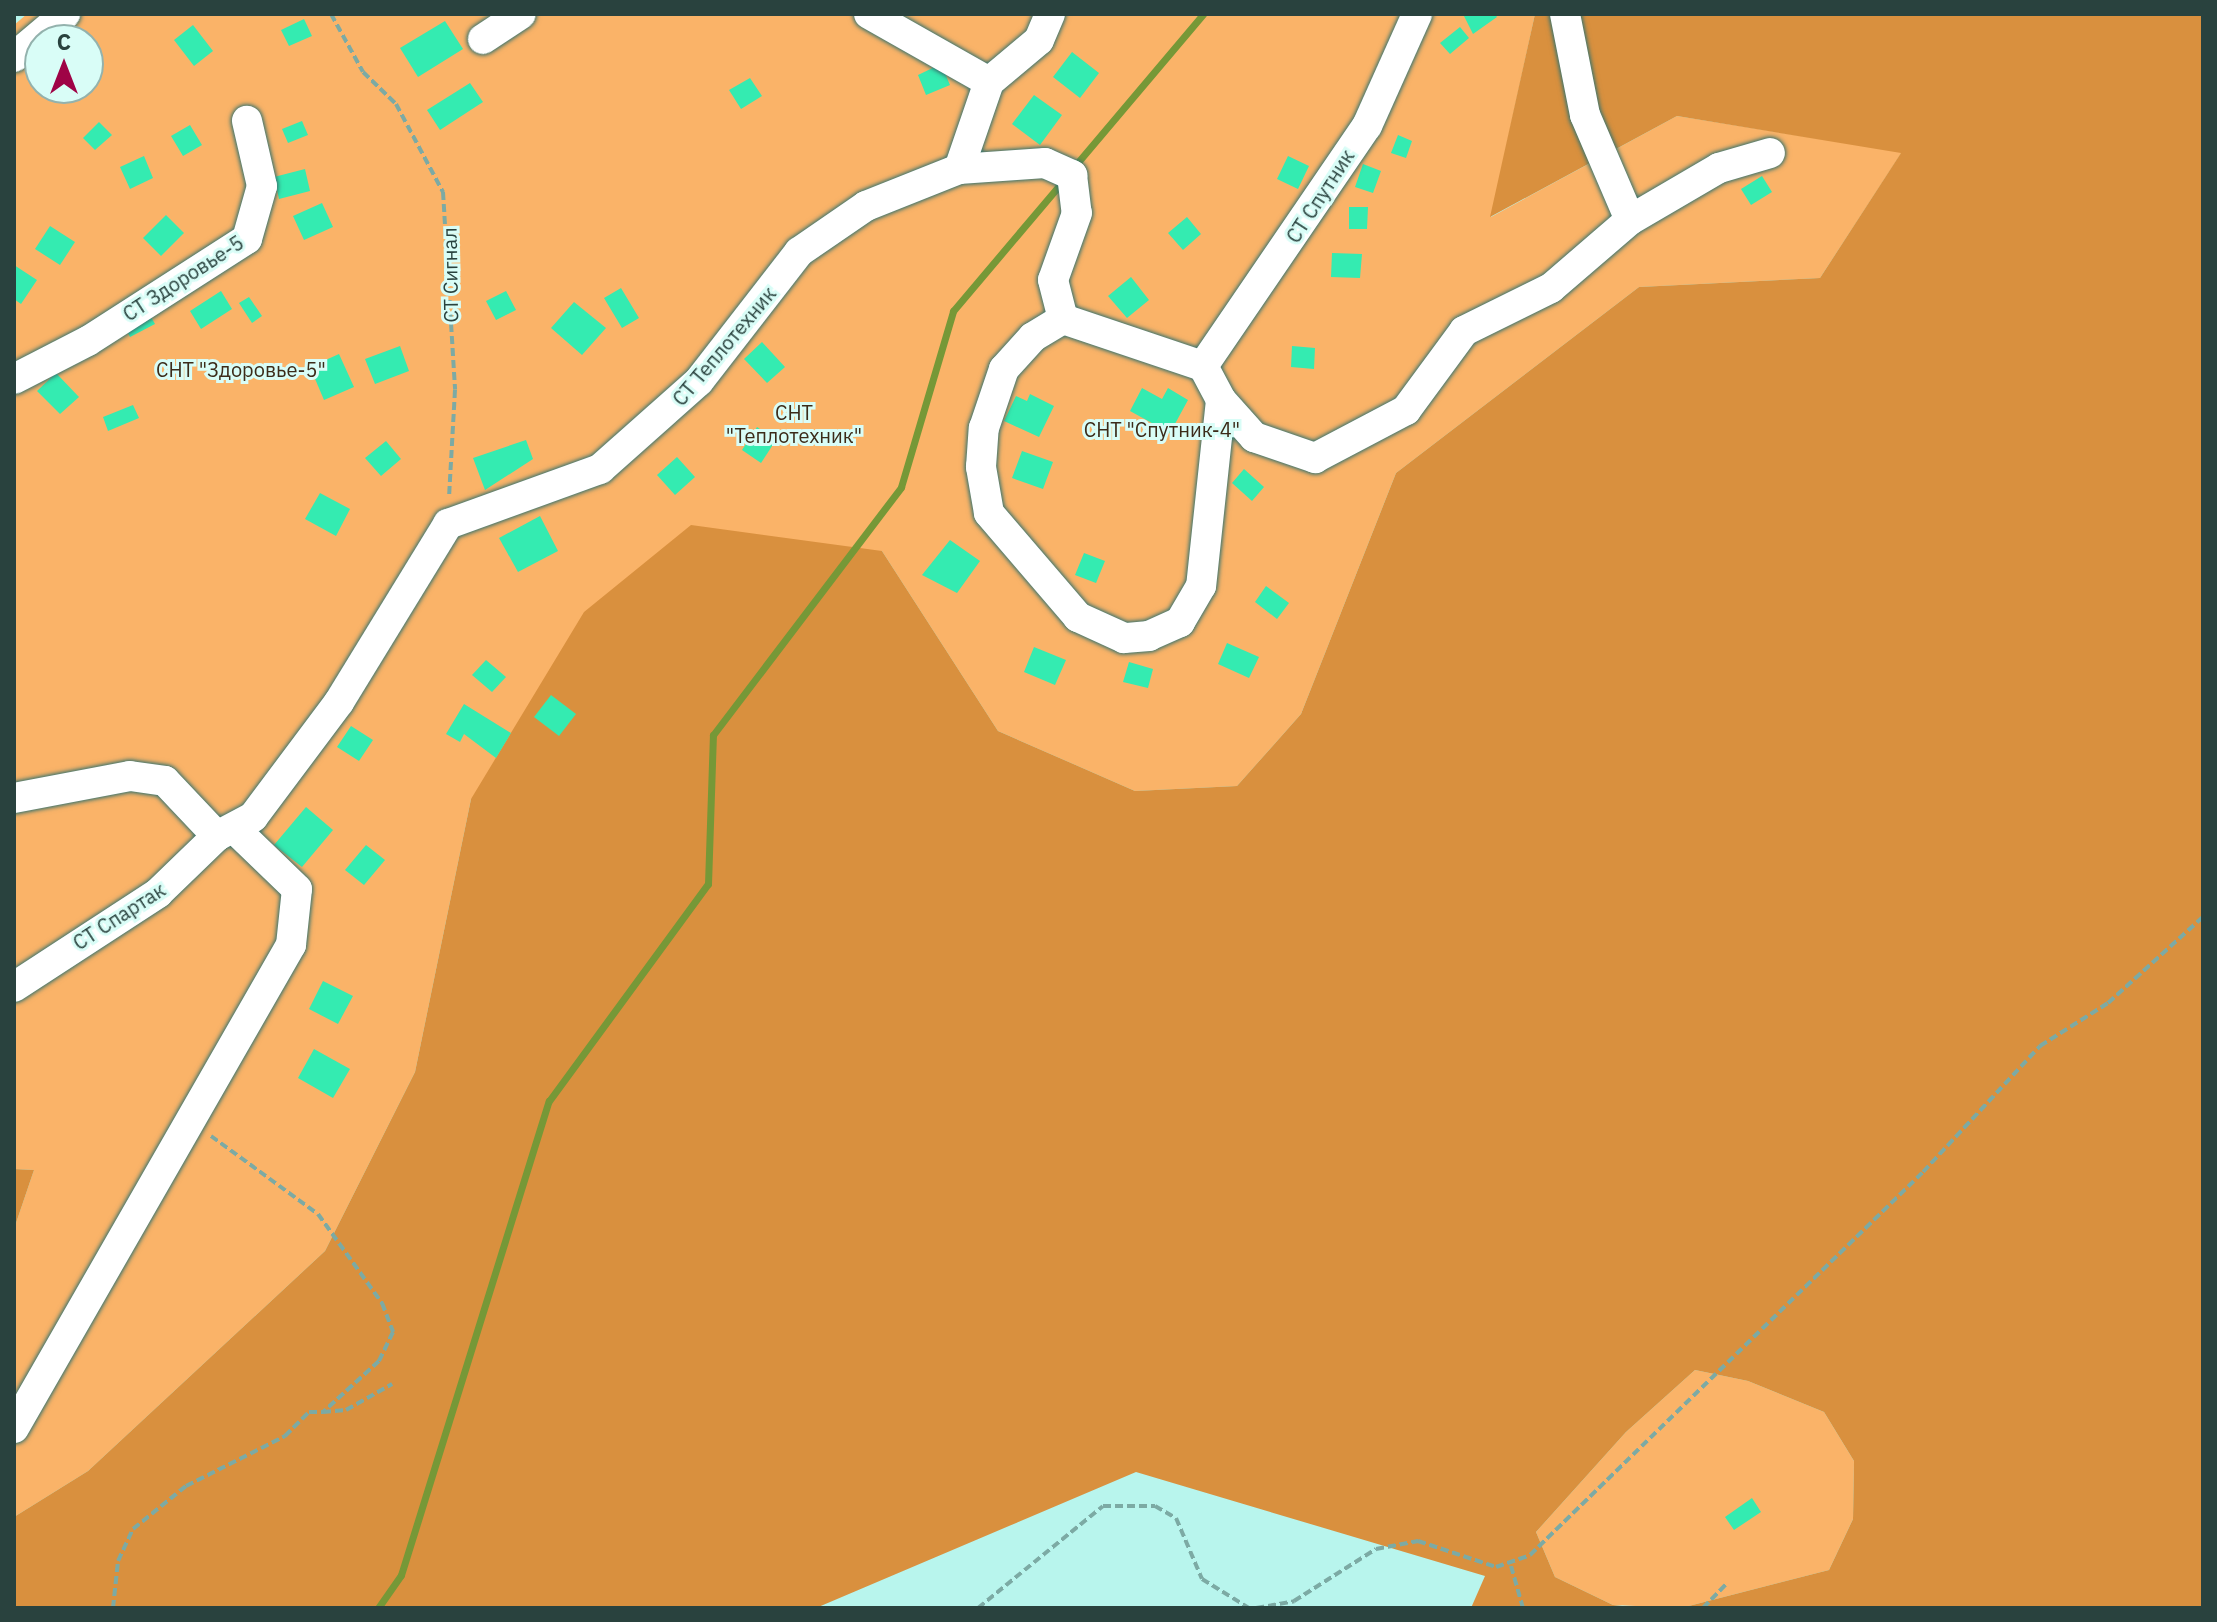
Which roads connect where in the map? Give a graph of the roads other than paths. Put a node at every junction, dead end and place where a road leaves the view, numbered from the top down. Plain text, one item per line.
1 (65, 14) edge
2 (521, 14) edge
3 (869, 14) edge
4 (1050, 14) edge
5 (1417, 14) edge
6 (1565, 14) edge
7 (483, 39) dead end
8 (14, 57) edge
9 (989, 82) junction
10 (247, 121) dead end
11 (1770, 153) dead end
12 (959, 169) junction
13 (1630, 220) junction
14 (1063, 319) junction
15 (1203, 366) junction
16 (14, 379) edge
17 (1221, 400) junction
18 (14, 798) edge
19 (227, 834) junction
20 (14, 987) edge
21 (14, 1428) edge

1 - 8 lane
2 - 7 lane
3 - 9 lane
4 - 9 lane
5 - 15 lane, СТ Спутник
6 - 13 lane
9 - 12 lane
10 - 16 lane, СТ Здоровье-5
11 - 13 lane
12 - 14 lane, СТ Теплотехник
12 - 19 lane, СТ Теплотехник
13 - 17 lane
14 - 15 lane
14 - 17 lane
15 - 17 lane
18 - 19 lane
19 - 20 lane, СТ Спартак
19 - 21 lane

